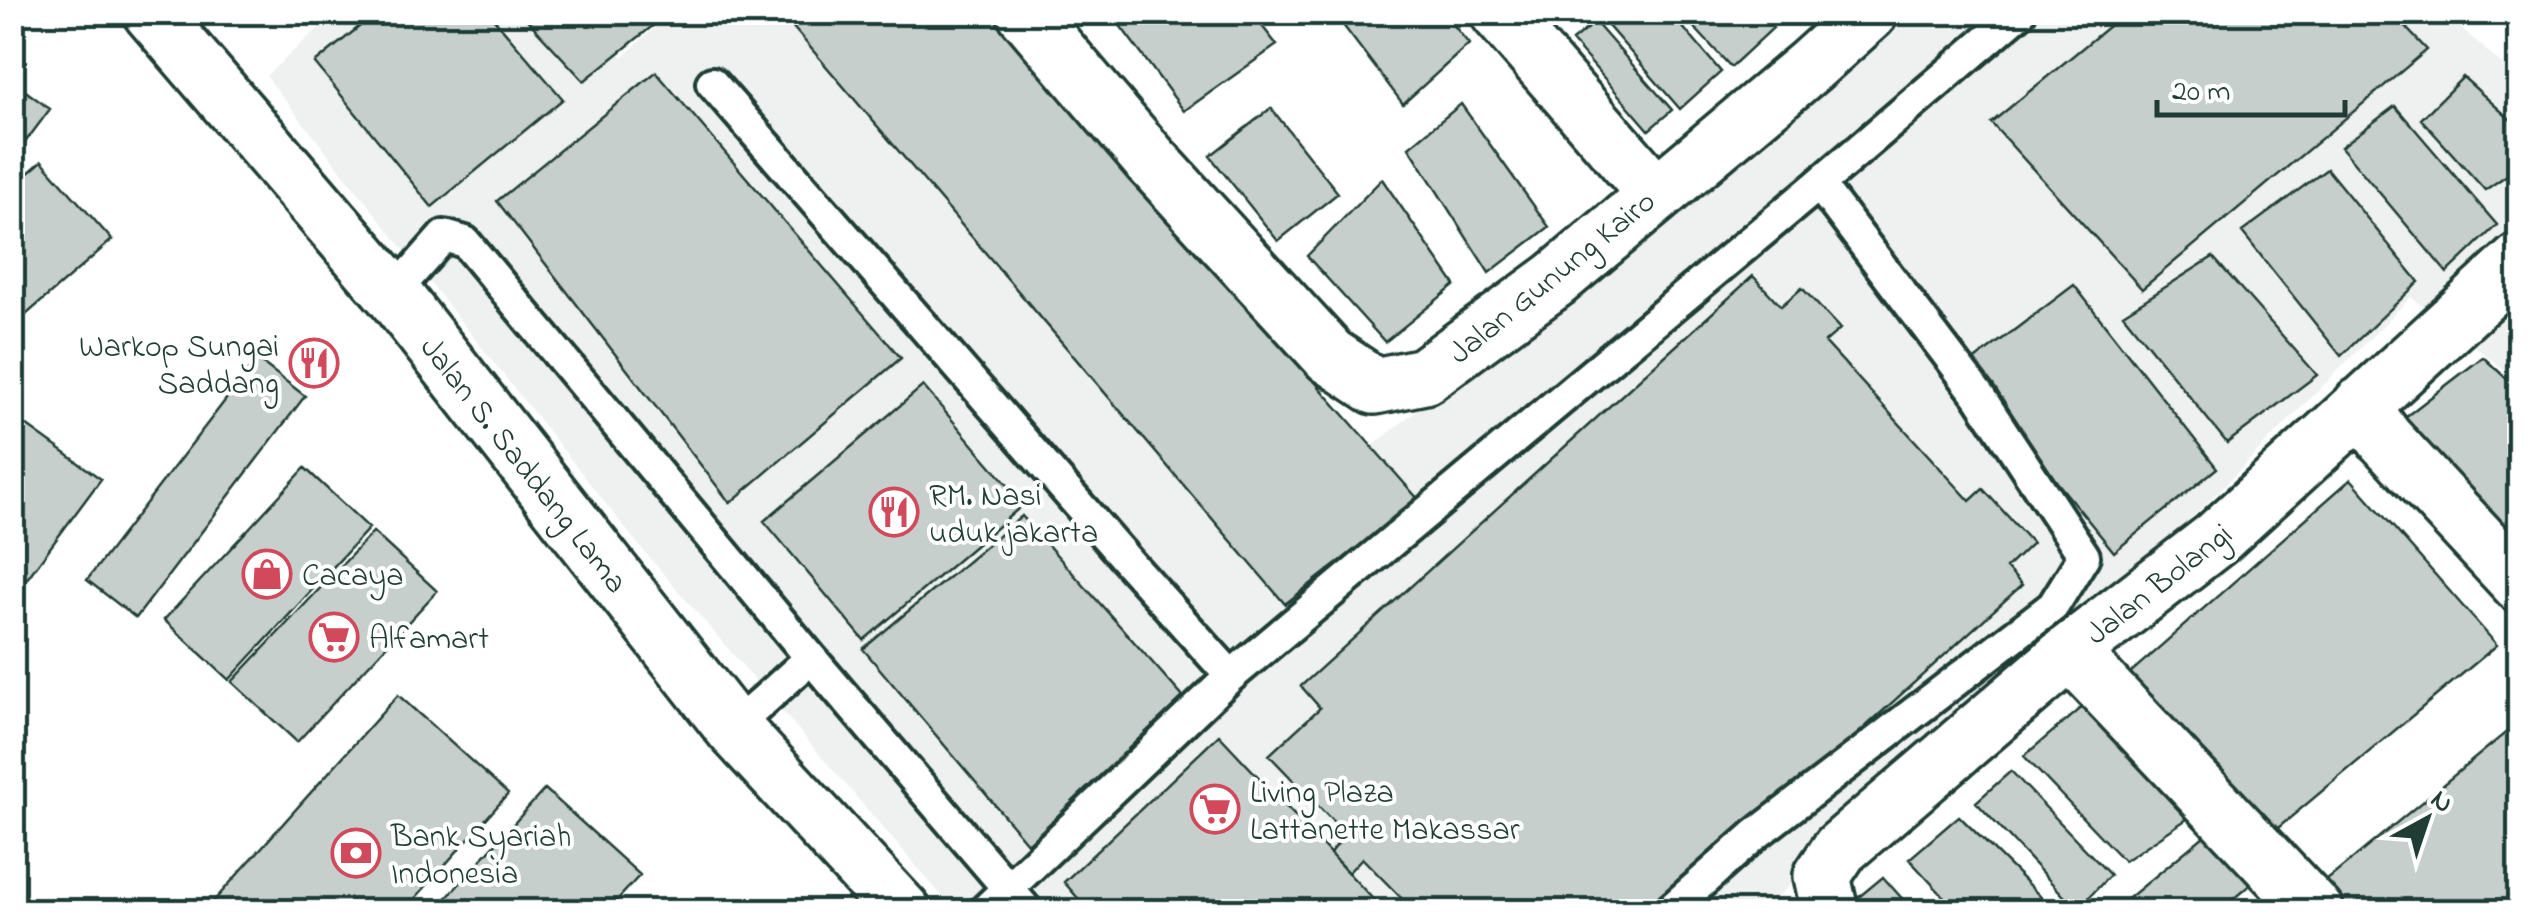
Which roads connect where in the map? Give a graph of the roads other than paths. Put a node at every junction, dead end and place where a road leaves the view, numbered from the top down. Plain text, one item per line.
1 (151, 12) edge
2 (1026, 12) edge
3 (1498, 12) edge
4 (1870, 12) edge
5 (2020, 12) edge
6 (712, 83) dead end
7 (1820, 184) junction
8 (1655, 193) junction
9 (2520, 261) edge
10 (392, 294) junction
11 (2360, 405) junction
12 (2520, 584) edge
13 (2070, 652) junction
14 (810, 658) junction
15 (1232, 676) junction
16 (733, 728) junction
17 (1007, 888) junction
18 (903, 912) edge
19 (982, 912) edge
20 (1028, 912) edge
21 (1668, 912) edge
22 (1830, 912) edge
23 (2316, 912) edge

1 - 10 street, Jalan S. Saddang Lama
2 - 8 street, Jalan Gunung Kairo
3 - 8 street
4 - 8 street, Jalan Gunung Kairo
5 - 7 lane
6 - 15 lane
7 - 15 lane
7 - 21 lane, Jalan Bolangi
9 - 11 street, Jalan Bolangi
10 - 14 lane
10 - 16 street, Jalan S. Saddang Lama
11 - 12 street
11 - 13 street, Jalan Bolangi
13 - 22 street, Jalan Bolangi
13 - 23 street
14 - 16 lane
14 - 17 lane
15 - 17 lane
16 - 18 street, Jalan S. Saddang Lama
17 - 19 lane
17 - 20 lane

